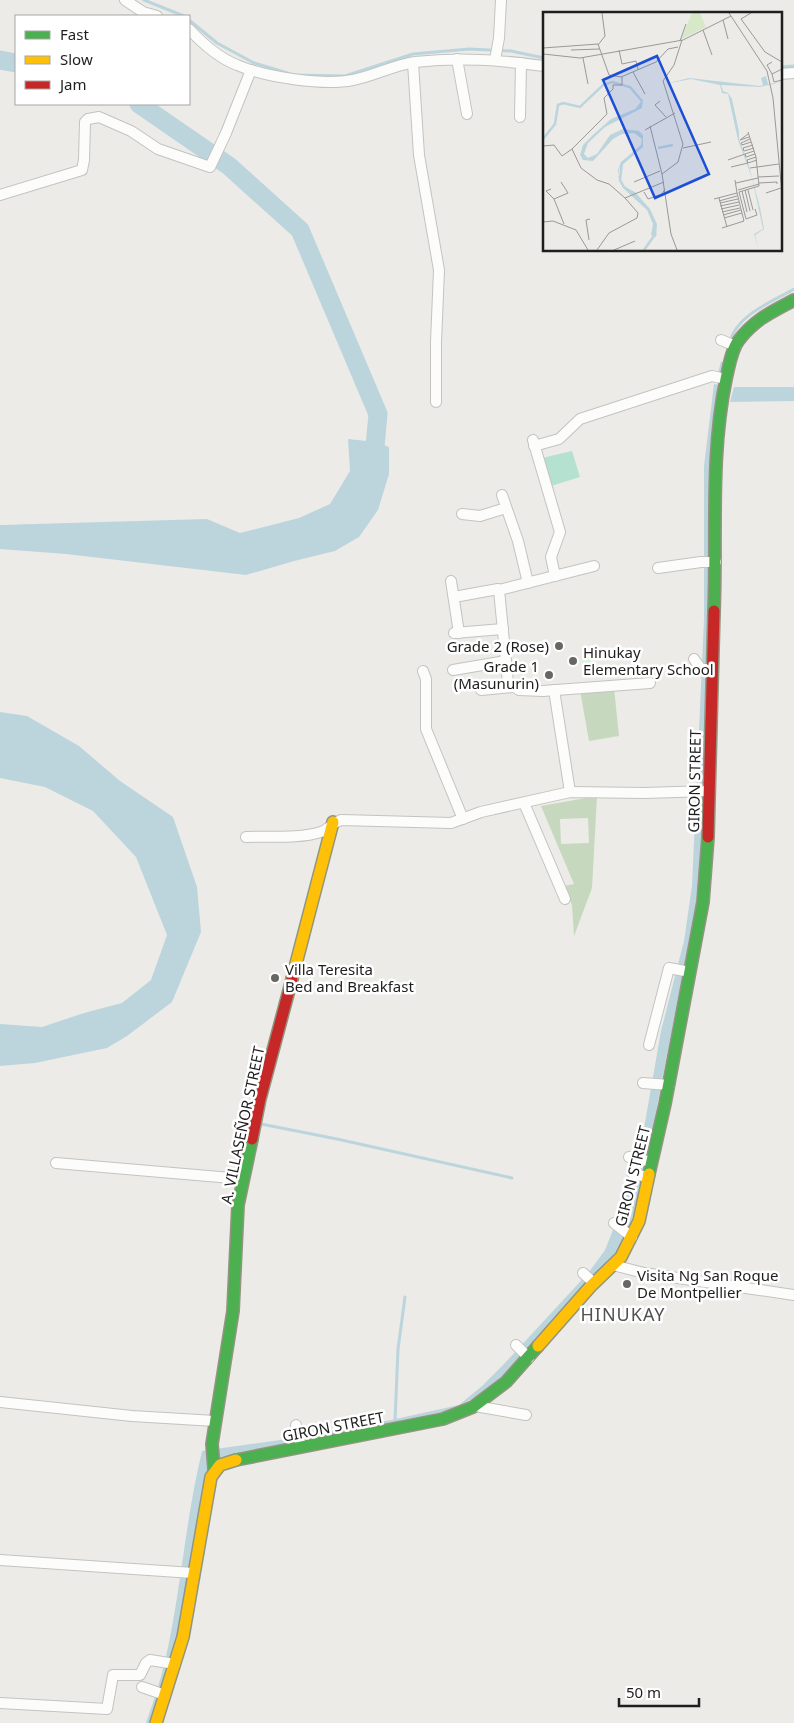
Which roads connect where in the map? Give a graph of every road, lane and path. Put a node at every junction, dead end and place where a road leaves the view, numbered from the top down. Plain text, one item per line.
1 (125, 0) edge
2 (501, 0) edge
3 (154, 15) edge
4 (190, 30) edge
5 (495, 56) junction
6 (457, 59) junction
7 (413, 63) junction
8 (521, 63) junction
9 (543, 66) edge
10 (251, 70) junction
11 (467, 114) dead end
12 (520, 117) dead end
13 (0, 195) edge
14 (794, 300) edge
15 (721, 340) dead end
16 (736, 346) junction
17 (726, 379) junction
18 (436, 402) dead end
19 (502, 494) dead end
20 (506, 508) junction
21 (462, 514) dead end
22 (709, 562) junction
23 (594, 566) dead end
24 (658, 568) dead end
25 (555, 576) junction
26 (451, 581) dead end
27 (528, 583) junction
28 (498, 589) dead end
29 (454, 597) junction
30 (503, 629) junction
31 (694, 659) dead end
32 (506, 661) junction
33 (707, 669) junction
34 (453, 670) dead end
35 (423, 672) dead end
36 (650, 683) dead end
37 (513, 686) junction
38 (481, 690) dead end
39 (554, 690) junction
40 (570, 792) junction
41 (703, 792) junction
42 (524, 803) junction
43 (463, 818) junction
44 (333, 822) junction
45 (246, 837) dead end
46 (565, 898) dead end
47 (684, 971) junction
48 (649, 1045) dead end
49 (647, 1083) dead end
50 (666, 1084) junction
51 (633, 1158) dead end
52 (650, 1162) junction
53 (56, 1163) dead end
54 (633, 1174) dead end
55 (646, 1177) junction
56 (244, 1179) junction
57 (614, 1223) dead end
58 (631, 1235) junction
59 (613, 1265) junction
60 (582, 1273) dead end
61 (593, 1282) junction
62 (794, 1295) edge
63 (516, 1345) dead end
64 (528, 1356) junction
65 (0, 1402) edge
66 (475, 1406) junction
67 (526, 1415) dead end
68 (215, 1421) junction
69 (296, 1425) dead end
70 (300, 1442) junction
71 (214, 1463) junction
72 (0, 1560) edge
73 (188, 1573) junction
74 (170, 1663) junction
75 (142, 1687) dead end
76 (163, 1694) junction
77 (0, 1704) edge
78 (156, 1723) edge

1 - 3 street
2 - 5 street
4 - 10 street
5 - 6 street
5 - 8 street
6 - 7 street
6 - 11 street
7 - 10 street
7 - 18 street
8 - 9 street
8 - 12 street
10 - 13 street
14 - 16 street, GIRON STREET
15 - 16 street
16 - 17 street, GIRON STREET
17 - 22 street, GIRON STREET
17 - 25 street
19 - 20 street
20 - 21 street
20 - 27 street
22 - 24 street
22 - 33 street, GIRON STREET
23 - 25 street
25 - 27 street
26 - 29 street
27 - 30 street
28 - 29 street
29 - 30 street
30 - 32 street
31 - 33 street
32 - 34 street
32 - 37 street
33 - 41 street, GIRON STREET
35 - 43 street
36 - 39 street
37 - 38 street
37 - 39 street
39 - 40 street
40 - 41 street
40 - 42 street
41 - 47 street, GIRON STREET
42 - 43 street
42 - 46 street
43 - 44 street
44 - 45 street
44 - 56 street, A. VILLASEÑOR STREET
47 - 48 street
47 - 50 street, GIRON STREET
49 - 50 street
50 - 52 street, GIRON STREET
51 - 52 street
52 - 55 street, GIRON STREET
53 - 56 street
54 - 55 street
55 - 58 street, GIRON STREET
56 - 68 street, A. VILLASEÑOR STREET
57 - 58 street
58 - 59 street, GIRON STREET
59 - 61 street, GIRON STREET
59 - 62 street
60 - 61 street
61 - 64 street, GIRON STREET
63 - 64 street
64 - 66 street, GIRON STREET
65 - 68 street
66 - 67 street
66 - 70 street, GIRON STREET
68 - 71 street, A. VILLASEÑOR STREET
69 - 70 street
70 - 71 street, GIRON STREET
71 - 73 street
72 - 73 street
73 - 74 street
74 - 76 street
74 - 77 street
75 - 76 street
76 - 78 street

